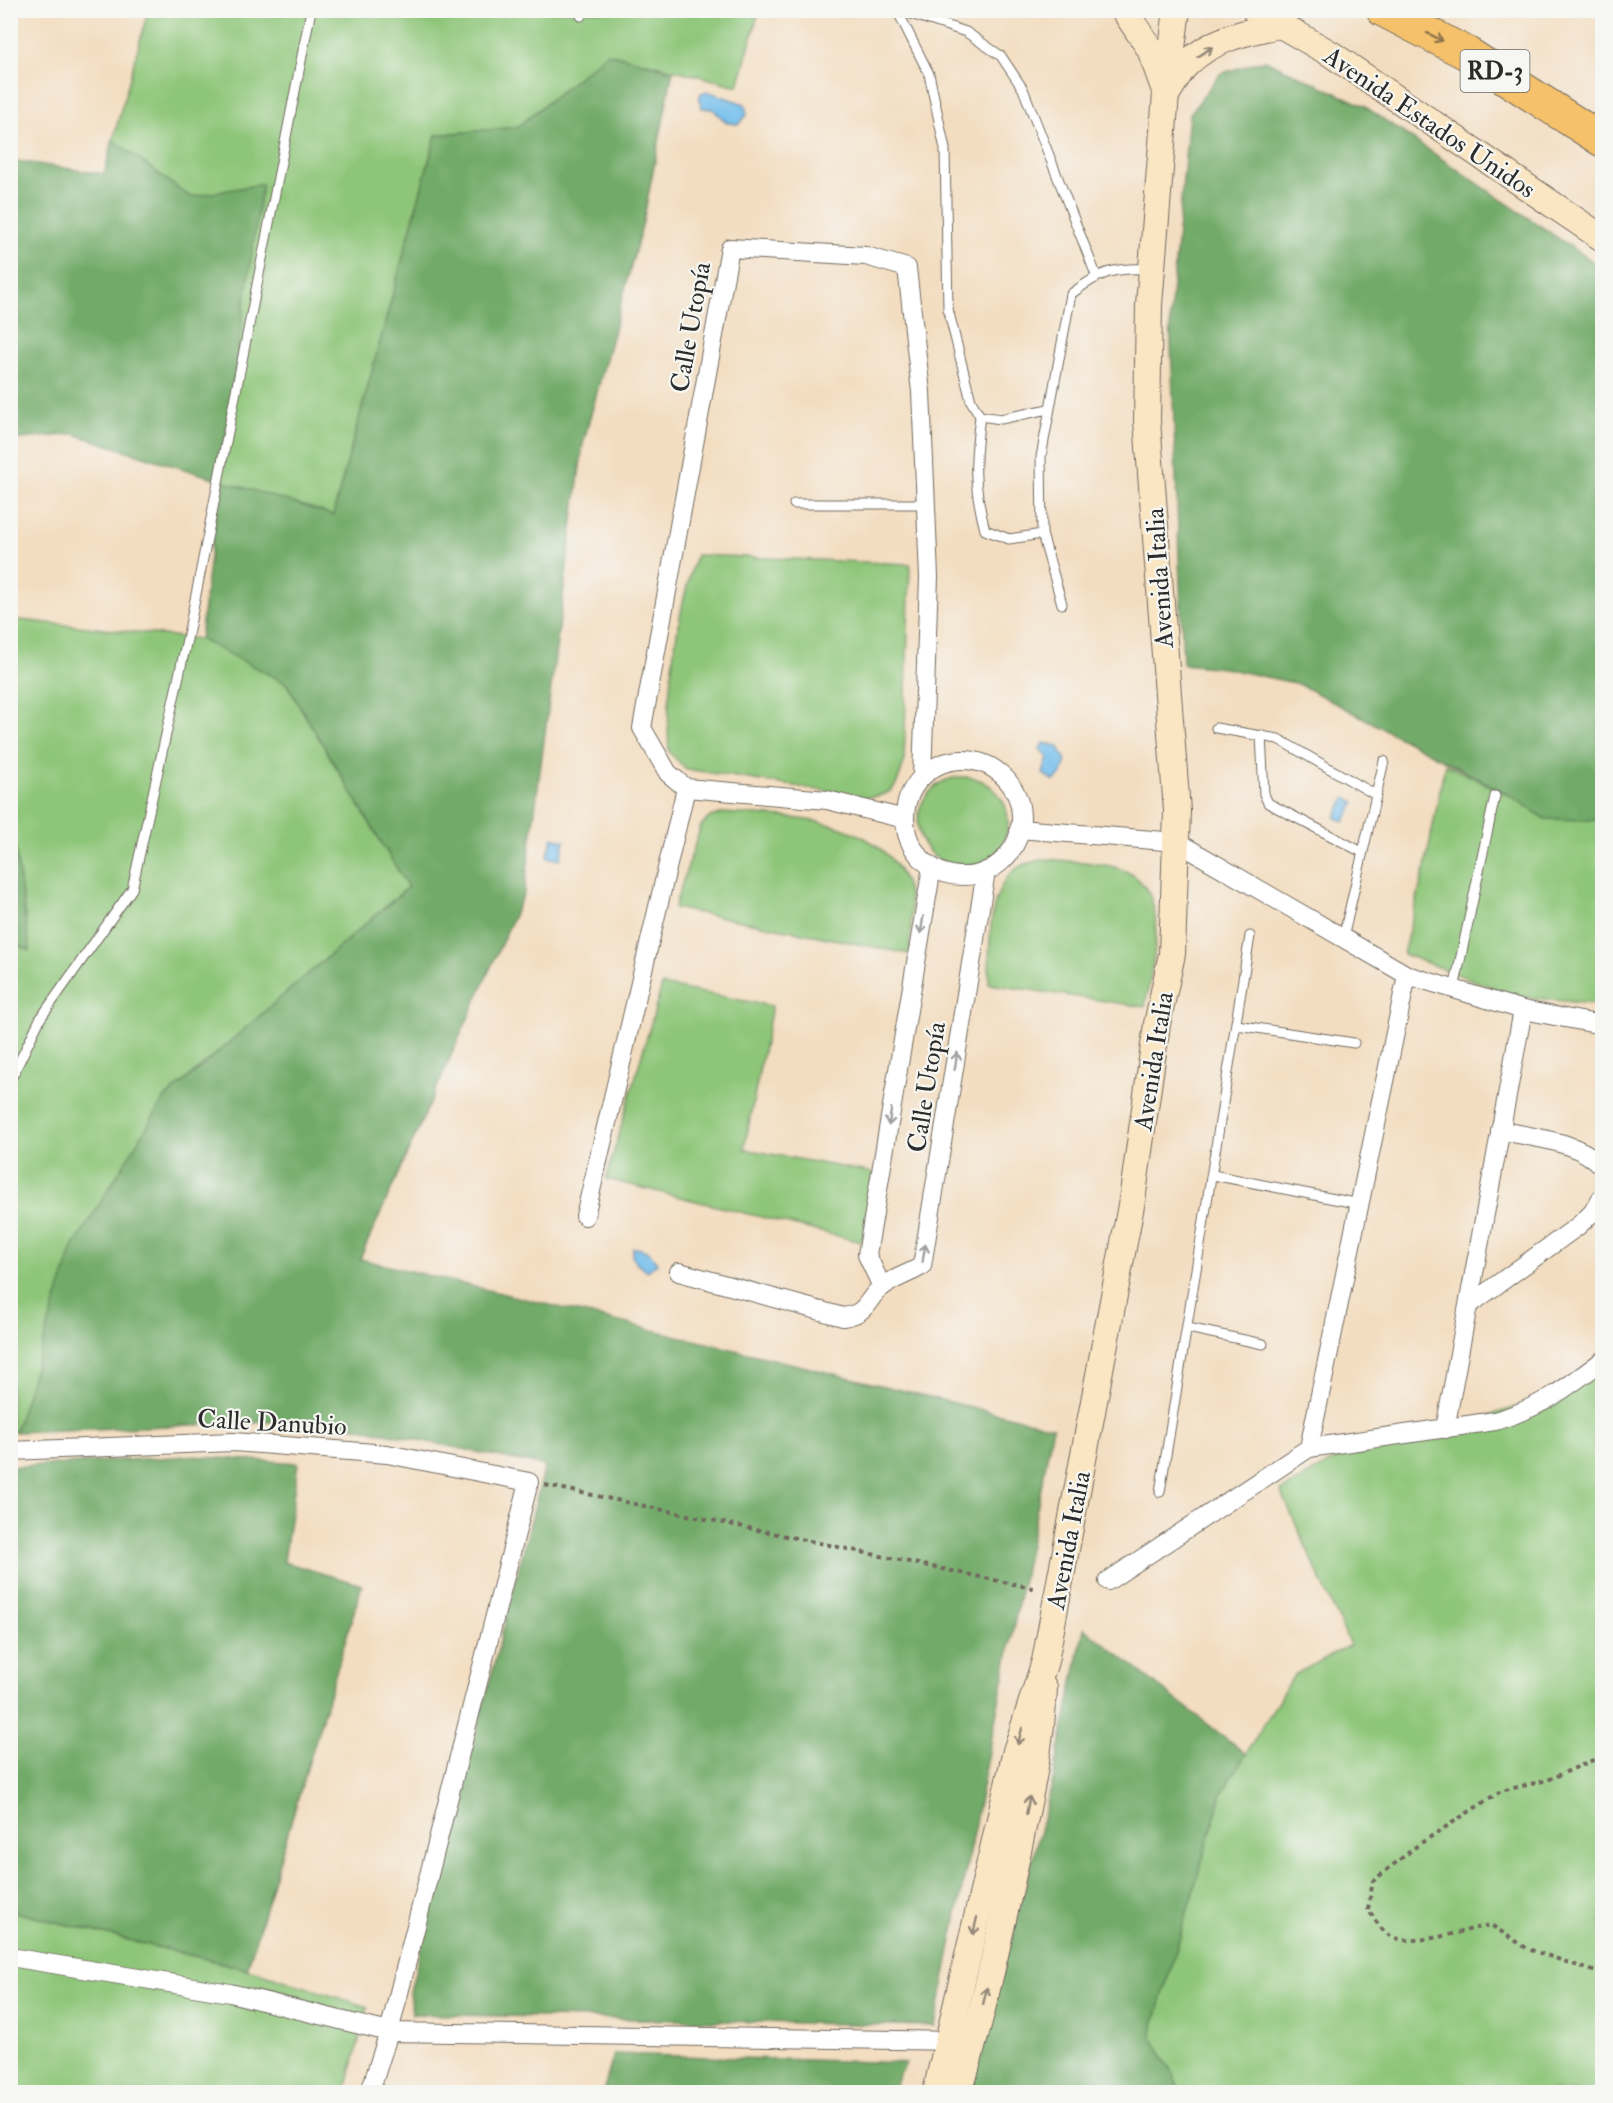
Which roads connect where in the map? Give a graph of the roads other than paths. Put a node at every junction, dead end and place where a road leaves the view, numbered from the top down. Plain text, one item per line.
1 (311, 10) edge
2 (898, 10) edge
3 (1124, 10) edge
4 (1177, 10) edge
5 (1255, 10) edge
6 (1383, 10) edge
7 (1279, 24) junction
8 (1166, 94) junction
9 (1602, 140) edge
10 (1602, 238) edge
11 (1152, 269) junction
12 (1096, 275) junction
13 (1048, 409) junction
14 (980, 416) junction
15 (794, 504) dead end
16 (926, 504) junction
17 (1042, 534) junction
18 (1062, 604) dead end
19 (1216, 728) dead end
20 (1261, 735) junction
21 (1384, 761) dead end
22 (922, 777) junction
23 (687, 788) junction
24 (1376, 795) junction
25 (1495, 796) dead end
26 (905, 819) junction
27 (1019, 829) junction
28 (1177, 842) junction
29 (1362, 852) junction
30 (932, 867) junction
31 (986, 871) junction
32 (1250, 936) dead end
33 (1343, 938) junction
34 (1407, 975) junction
35 (1454, 989) junction
36 (1523, 1010) junction
37 (1237, 1025) junction
38 (1602, 1025) edge
39 (1354, 1043) dead end
40 (10, 1081) edge
41 (1500, 1130) junction
42 (1602, 1167) edge
43 (1214, 1175) junction
44 (1602, 1197) edge
45 (1360, 1204) junction
46 (585, 1216) dead end
47 (679, 1272) dead end
48 (882, 1287) junction
49 (1469, 1305) junction
50 (1188, 1328) junction
51 (1263, 1344) dead end
52 (1602, 1361) edge
53 (1445, 1429) junction
54 (1309, 1448) junction
55 (10, 1451) edge
56 (1160, 1492) dead end
57 (1108, 1581) dead end
58 (10, 1957) edge
59 (389, 2032) junction
60 (962, 2041) junction
61 (370, 2092) edge
62 (936, 2092) edge
63 (959, 2092) edge

1 - 40 lane
2 - 12 lane
2 - 14 lane
3 - 8 street
4 - 8 street, Avenida Italia
5 - 7 street, Avenida Estados Unidos
6 -> 9 highway, RD-3
8 -> 7 street
7 - 10 street, Avenida Estados Unidos
8 - 11 street, Avenida Italia
11 - 12 lane
11 - 28 street, Avenida Italia
12 - 13 lane
13 - 14 lane
13 - 17 lane
14 - 17 lane
15 - 16 lane
16 - 22 street, Calle Utopía
16 - 23 street, Calle Utopía
17 - 18 lane
19 - 20 lane
20 - 24 lane
20 - 29 lane
21 - 24 lane
22 - 26 street
22 - 27 street
23 - 26 street
23 - 46 street
24 - 29 lane
25 - 35 lane
26 - 30 street
27 - 28 street
27 - 31 street
28 - 33 street
28 - 60 street, Avenida Italia
29 - 33 lane
30 - 31 street
30 -> 48 street, Calle Utopía
48 -> 31 street, Calle Utopía
32 - 37 lane
33 - 34 street
34 - 35 street
34 - 45 street
35 - 36 street
36 - 38 street
36 - 41 street
37 - 39 lane
37 - 43 lane
41 - 42 street
41 - 49 street
43 - 45 lane
43 - 50 lane
44 - 49 street
45 - 54 street
47 - 48 street, Calle Utopía
49 - 53 street
50 - 51 lane
50 - 56 lane
52 - 53 street
53 - 54 street
54 - 57 street
55 - 59 street, Calle Danubio
58 - 59 street
59 - 60 street
59 - 61 street
60 - 62 street
60 - 63 street

